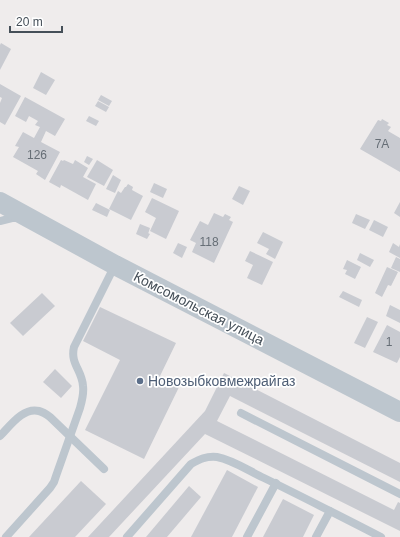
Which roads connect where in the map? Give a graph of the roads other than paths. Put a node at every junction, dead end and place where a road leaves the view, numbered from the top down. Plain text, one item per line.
1 (0, 202) edge
2 (32, 220) junction
3 (0, 221) edge
4 (115, 265) junction
5 (400, 412) edge
6 (241, 413) dead end
7 (0, 436) edge
8 (70, 436) junction
9 (104, 469) dead end
10 (276, 483) junction
11 (400, 494) edge
12 (330, 511) junction
13 (6, 537) edge
14 (127, 537) edge
15 (247, 537) edge
16 (316, 537) edge
17 (381, 537) edge

1 - 2 street, Комсомольская улица
2 - 3 lane
2 - 4 street, Комсомольская улица
4 - 5 street, Комсомольская улица
4 - 8 lane
6 - 11 lane
7 - 8 lane
8 - 9 lane
8 - 13 lane
10 - 12 lane
10 - 14 lane
10 - 15 lane
12 - 16 lane
12 - 17 lane

